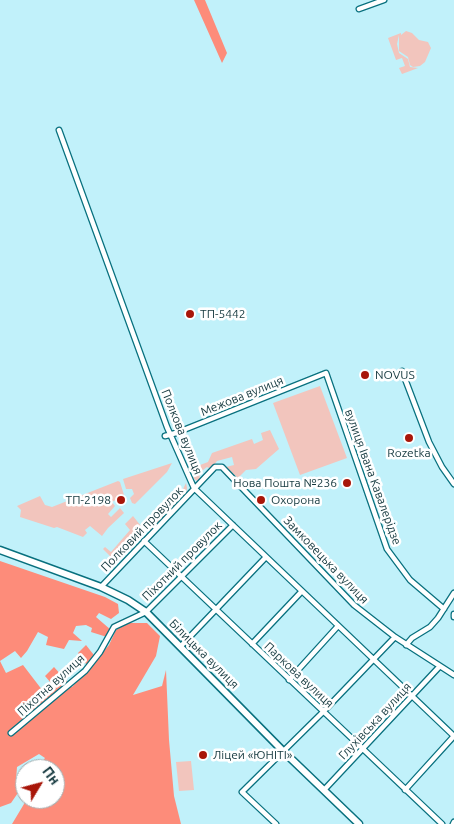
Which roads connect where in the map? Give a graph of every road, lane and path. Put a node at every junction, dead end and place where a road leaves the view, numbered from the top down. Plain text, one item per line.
1 (384, 0) edge
2 (359, 9) dead end
3 (59, 130) dead end
4 (402, 371) dead end
5 (326, 373) joint
6 (171, 434) junction
7 (165, 436) dead end
8 (218, 466) joint
9 (454, 484) edge
10 (194, 488) junction
11 (233, 525) junction
12 (144, 541) junction
13 (0, 550) edge
14 (266, 557) junction
15 (181, 576) junction
16 (101, 587) junction
17 (302, 591) junction
18 (454, 593) edge
19 (444, 609) junction
20 (215, 610) junction
21 (146, 612) junction
22 (338, 626) junction
23 (394, 637) junction
24 (252, 644) junction
25 (406, 645) junction
26 (181, 646) junction
27 (374, 659) junction
28 (440, 666) junction
29 (454, 675) edge
30 (289, 680) junction
31 (412, 696) junction
32 (323, 712) junction
33 (11, 733) dead end
34 (454, 736) edge
35 (363, 749) junction
36 (283, 751) junction
37 (324, 790) junction
38 (405, 790) junction
39 (276, 824) edge
40 (359, 824) edge
41 (442, 824) edge

1 - 2 street
3 - 6 street, Полкова вулиця
4 - 9 street
5 - 6 street, Межова вулиця
5 - 19 street, вулиця Івана Кавалерідзе
6 - 7 street, Межова вулиця
6 - 10 street, Полкова вулиця
8 - 10 street, Полковий провулок
8 - 23 street, Замковецька вулиця
10 - 11 street, Полкова вулиця
10 - 12 street, Полковий провулок
11 - 14 street, Полкова вулиця
11 - 15 street, Піхотний провулок
12 - 15 street, Паркова вулиця
12 - 16 street, Полковий провулок
13 - 16 main road, Білицька вулиця
14 - 17 street, Полкова вулиця
14 - 20 street
15 - 20 street, Паркова вулиця
15 - 21 street, Піхотний провулок
16 - 21 main road, Білицька вулиця
17 - 22 street, Полкова вулиця
17 - 24 street
18 - 19 street
19 - 25 street
20 - 24 street, Паркова вулиця
20 - 26 street
21 - 26 main road, Білицька вулиця
21 - 33 street, Піхотна вулиця
22 - 27 street, Полкова вулиця
22 - 30 street
23 - 25 street, Замковецька вулиця
23 - 27 street
24 - 30 street, Паркова вулиця
25 - 28 street, Замковецька вулиця
26 - 36 main road, Білицька вулиця
27 - 31 street, Полкова вулиця
27 - 32 street
28 - 29 street, Замковецька вулиця
28 - 31 street, Глухівська вулиця
30 - 32 street, Паркова вулиця
31 - 34 street, Полкова вулиця
31 - 35 street, Глухівська вулиця
32 - 35 street, Паркова вулиця
32 - 36 street
34 - 38 street
35 - 37 street, Глухівська вулиця
35 - 38 street, Паркова вулиця
36 - 37 main road, Білицька вулиця
36 - 39 street
37 - 40 main road, Білицька вулиця
38 - 41 street, Паркова вулиця

